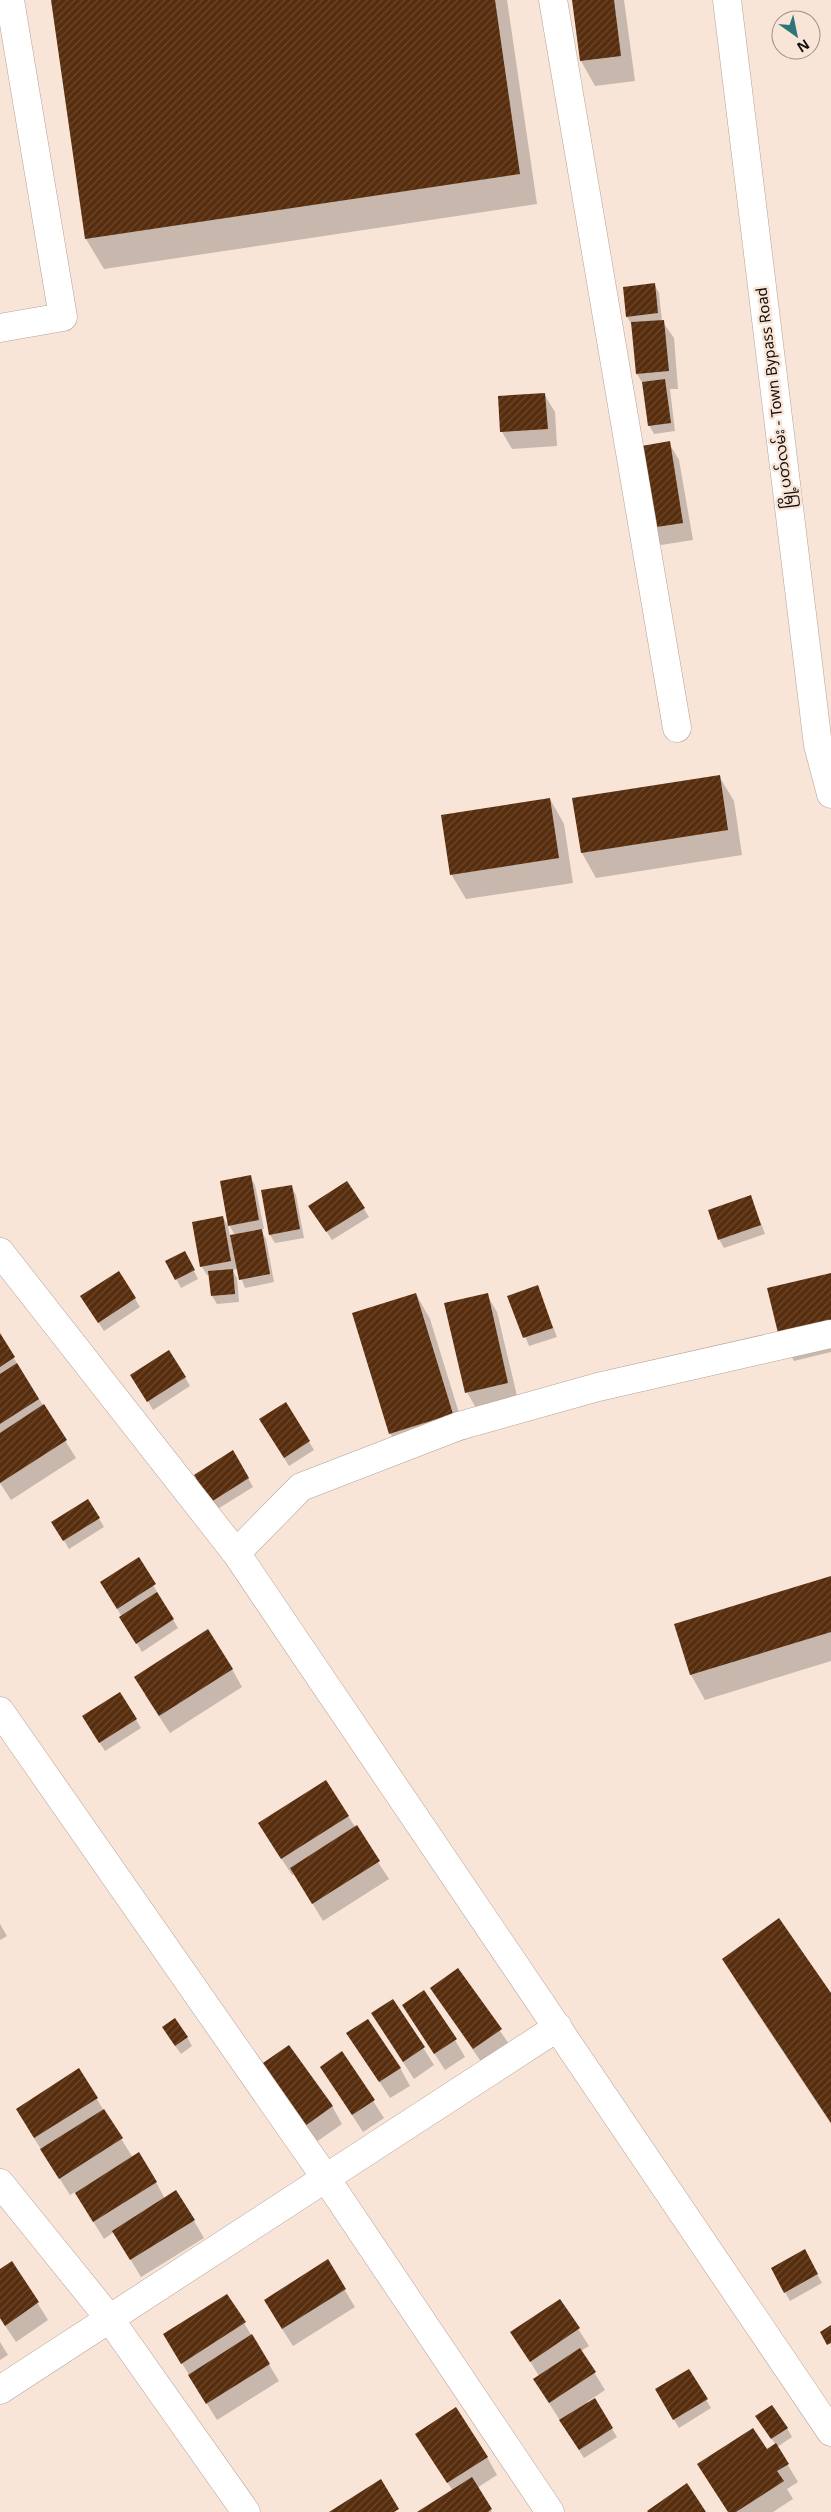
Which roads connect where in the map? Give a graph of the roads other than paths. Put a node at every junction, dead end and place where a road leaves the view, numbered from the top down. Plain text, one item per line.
1 (10, 0) edge
2 (553, 0) edge
3 (727, 0) edge
4 (0, 328) edge
5 (677, 728) dead end
6 (824, 744) edge
7 (831, 794) edge
8 (0, 1252) edge
9 (831, 1334) edge
10 (236, 1553) junction
11 (0, 1711) edge
12 (558, 2027) junction
13 (325, 2177) junction
14 (0, 2184) edge
15 (109, 2318) junction
16 (0, 2390) edge
17 (831, 2432) edge
18 (246, 2512) edge
19 (550, 2512) edge

1 - 4 street
2 - 5 street
3 - 6 street, မြို့ပတ်လမ်း - Town Bypass Road
6 - 7 street, မြို့ပတ်လမ်း - Town Bypass Road
8 - 10 street
9 - 10 street
10 - 12 street
11 - 13 street
12 - 13 street
12 - 17 street
13 - 15 street
13 - 19 street
14 - 15 street
15 - 16 street
15 - 18 street

